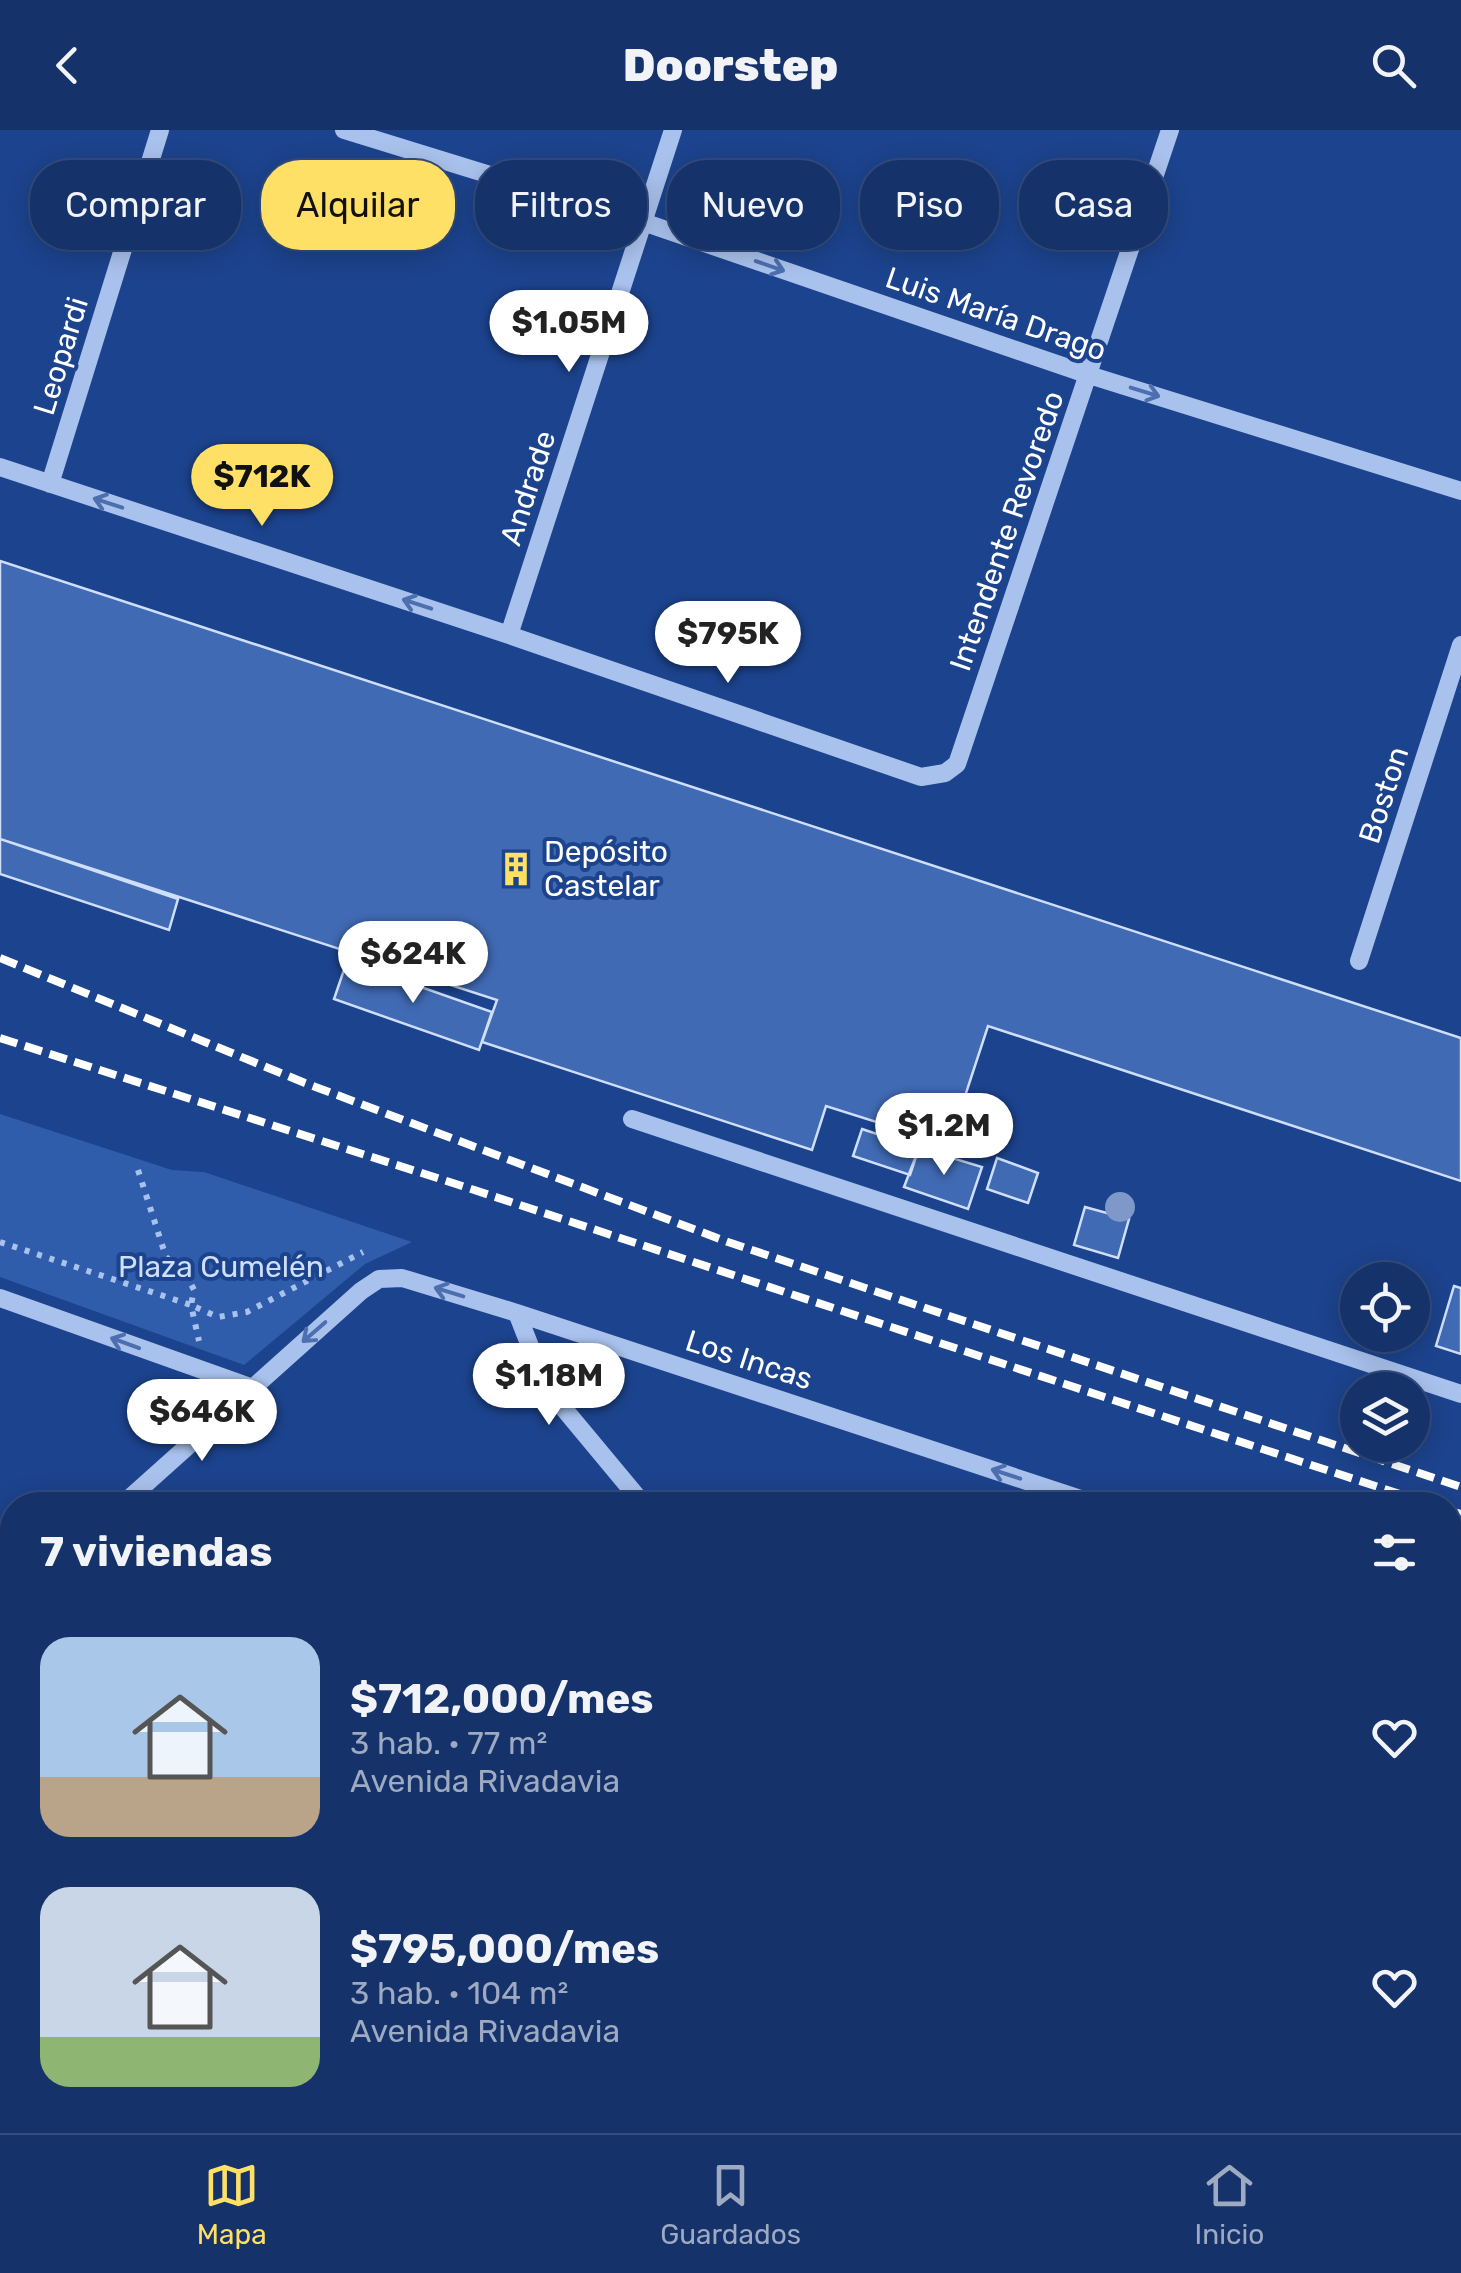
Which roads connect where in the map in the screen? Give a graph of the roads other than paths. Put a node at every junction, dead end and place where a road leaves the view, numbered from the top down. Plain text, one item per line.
1 (160, 130) edge
2 (344, 130) edge
3 (673, 130) edge
4 (1170, 130) edge
5 (475, 170) edge
6 (647, 210) edge
7 (647, 223) edge
8 (634, 250) edge
9 (1089, 375) junction
10 (0, 467) edge
11 (50, 484) junction
12 (1461, 490) edge
13 (509, 635) junction
14 (1461, 645) edge
15 (1359, 962) dead end
16 (632, 1119) dead end
17 (0, 1298) edge
18 (517, 1313) junction
19 (250, 1387) junction
20 (1461, 1394) edge
21 (136, 1492) edge
22 (633, 1492) edge
23 (1059, 1492) edge

1 - 11 street, Leopardi
2 - 5 street, Luis María Drago
3 - 6 street, Andrade
4 - 9 street, Intendente Revoredo
7 -> 9 street, Luis María Drago
8 - 13 street, Andrade
9 -> 12 street, Luis María Drago
9 - 13 street, Intendente Revoredo
10 - 11 street
13 -> 11 street
14 - 15 street, Boston
16 - 20 street
19 -> 17 street
18 -> 19 street, Los Incas
18 - 22 street
23 -> 18 street, Los Incas
19 - 21 street

